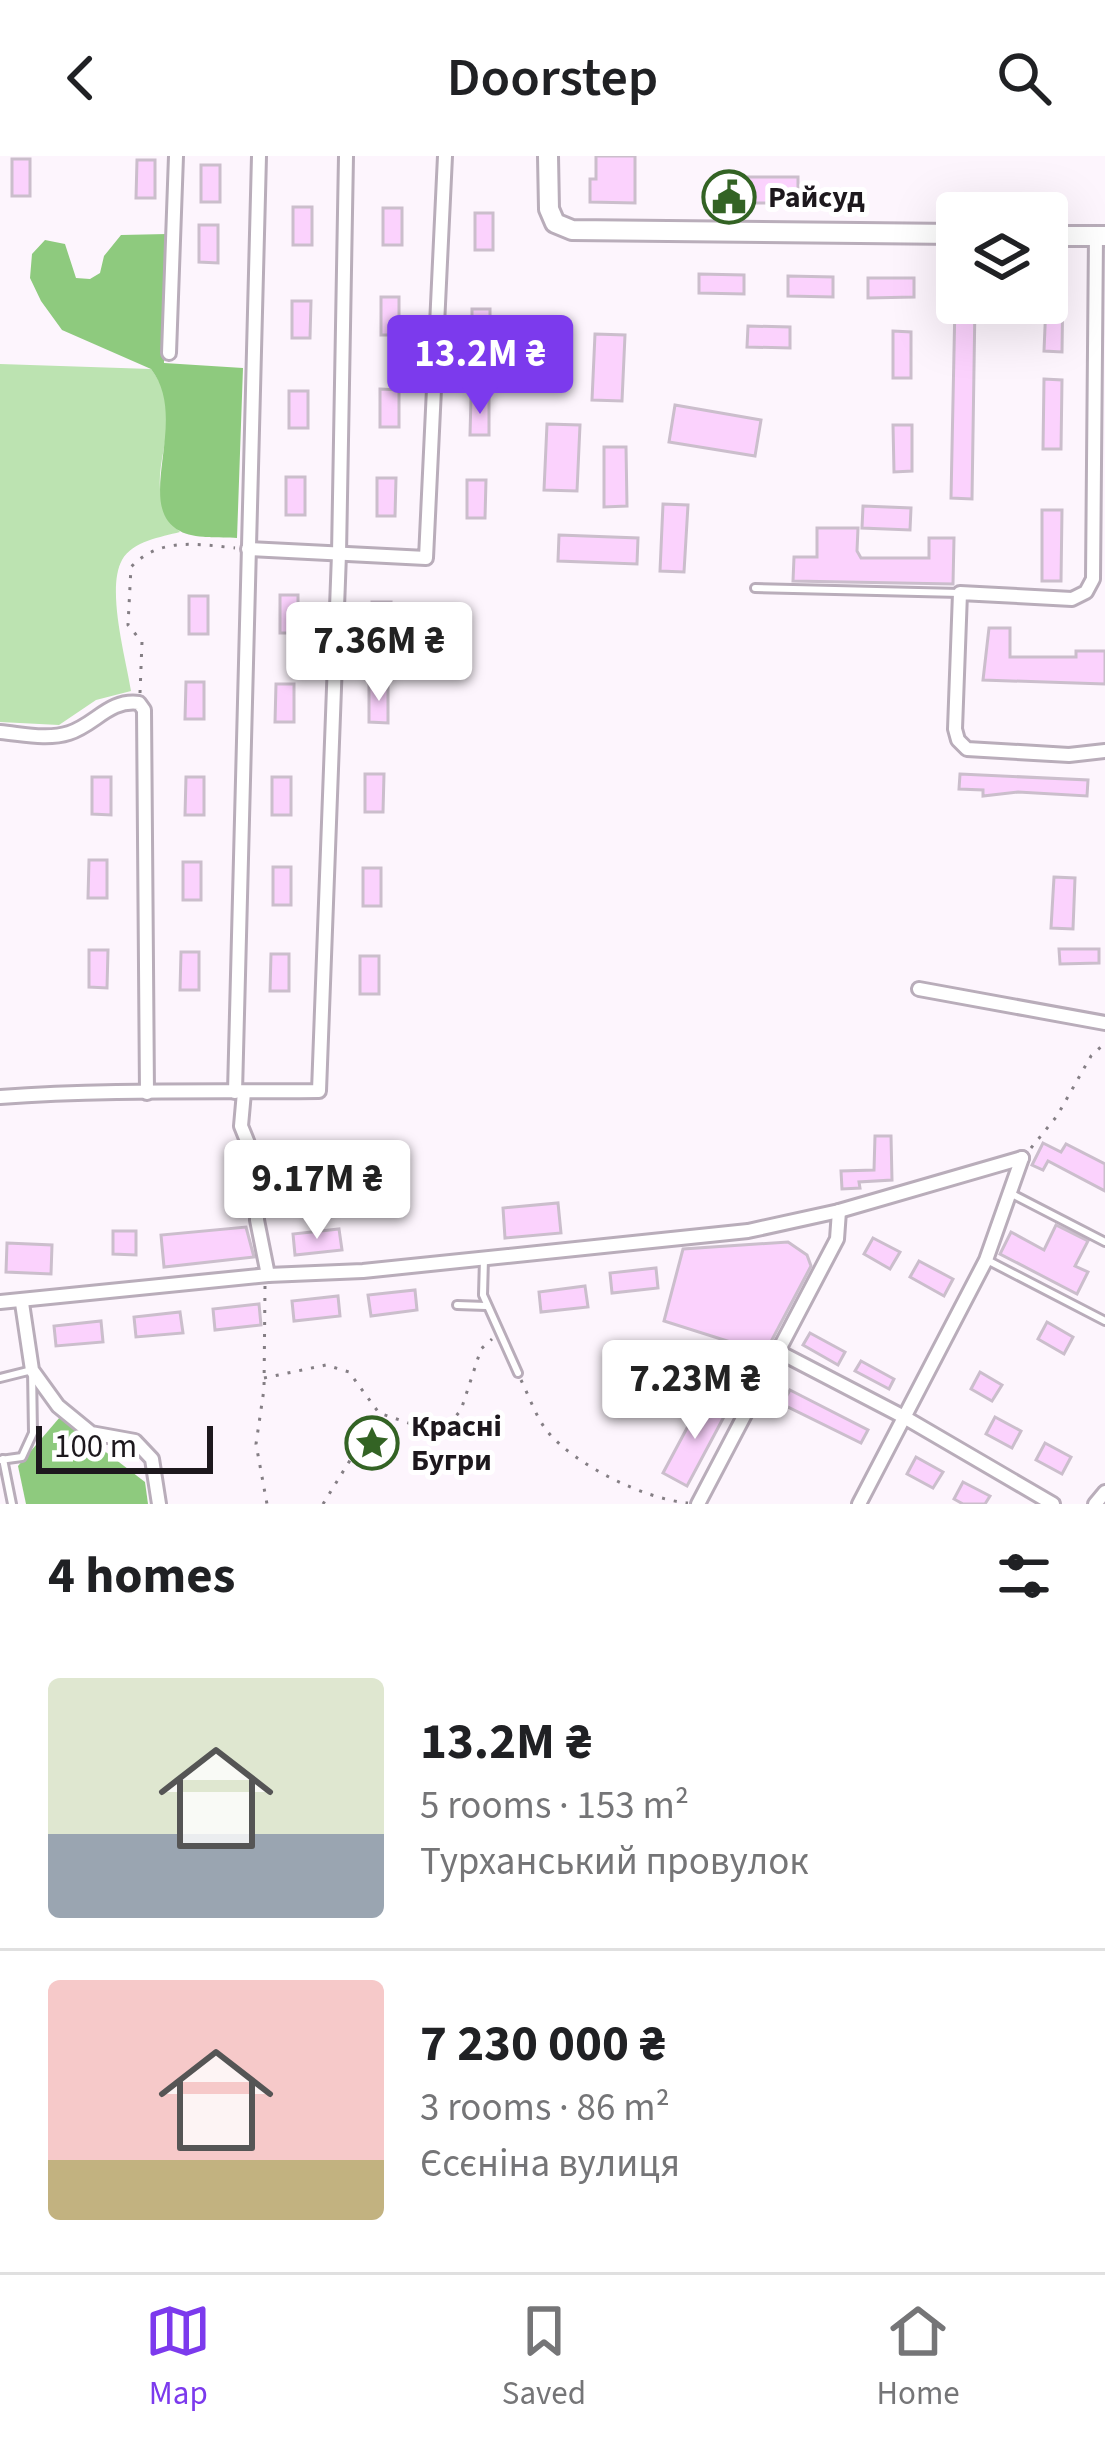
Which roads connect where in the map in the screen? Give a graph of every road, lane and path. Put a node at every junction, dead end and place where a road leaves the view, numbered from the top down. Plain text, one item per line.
1 (176, 156) edge
2 (259, 156) edge
3 (346, 156) edge
4 (446, 156) edge
5 (548, 156) edge
6 (936, 234) edge
7 (1068, 236) edge
8 (1101, 236) edge
9 (170, 353) dead end
10 (1100, 436) edge
11 (248, 549) junction
12 (340, 554) junction
13 (755, 588) dead end
14 (960, 593) junction
15 (139, 703) junction
16 (0, 732) edge
17 (1105, 751) edge
18 (920, 989) dead end
19 (1105, 1023) edge
20 (1105, 1043) edge
21 (240, 1092) junction
22 (147, 1093) junction
23 (0, 1096) edge
24 (1022, 1158) junction
25 (1011, 1193) junction
26 (839, 1211) junction
27 (1105, 1242) edge
28 (484, 1259) junction
29 (986, 1260) junction
30 (268, 1275) junction
31 (0, 1302) edge
32 (22, 1303) junction
33 (457, 1305) dead end
34 (486, 1306) junction
35 (1105, 1321) edge
36 (497, 1335) dead end
37 (779, 1352) junction
38 (32, 1370) junction
39 (518, 1373) joint
40 (0, 1378) edge
41 (264, 1378) junction
42 (379, 1413) junction
43 (904, 1417) junction
44 (2, 1460) edge
45 (1105, 1492) edge
46 (12, 1504) edge
47 (159, 1504) edge
48 (267, 1504) edge
49 (323, 1504) edge
50 (698, 1504) edge
51 (859, 1504) edge
52 (1053, 1504) edge
53 (1095, 1504) edge

1 - 9 street
2 - 11 street
3 - 12 street
4 - 12 street
5 - 6 street
7 - 8 street
8 - 10 street
10 - 14 street
11 - 12 street
11 - 15 path
11 - 21 street
12 - 21 street
13 - 14 lane
14 - 17 street
15 - 16 street
15 - 22 street
18 - 19 street
20 - 24 path
21 - 22 street
21 - 30 street
22 - 23 street
24 - 25 street
24 - 26 street
25 - 27 lane
25 - 29 street
26 - 28 street
26 - 37 street
28 - 30 street
28 - 34 lane
29 - 35 lane
29 - 43 street
30 - 32 street
30 - 41 path
31 - 32 street
32 - 38 street
33 - 34 lane
34 - 39 lane
36 - 42 path
37 - 43 street
37 - 50 street
38 - 40 lane
38 - 44 lane
38 - 47 street
39 - 50 path
41 - 42 path
41 - 48 path
42 - 49 path
43 - 51 street
43 - 52 street
44 - 46 lane
45 - 53 street

